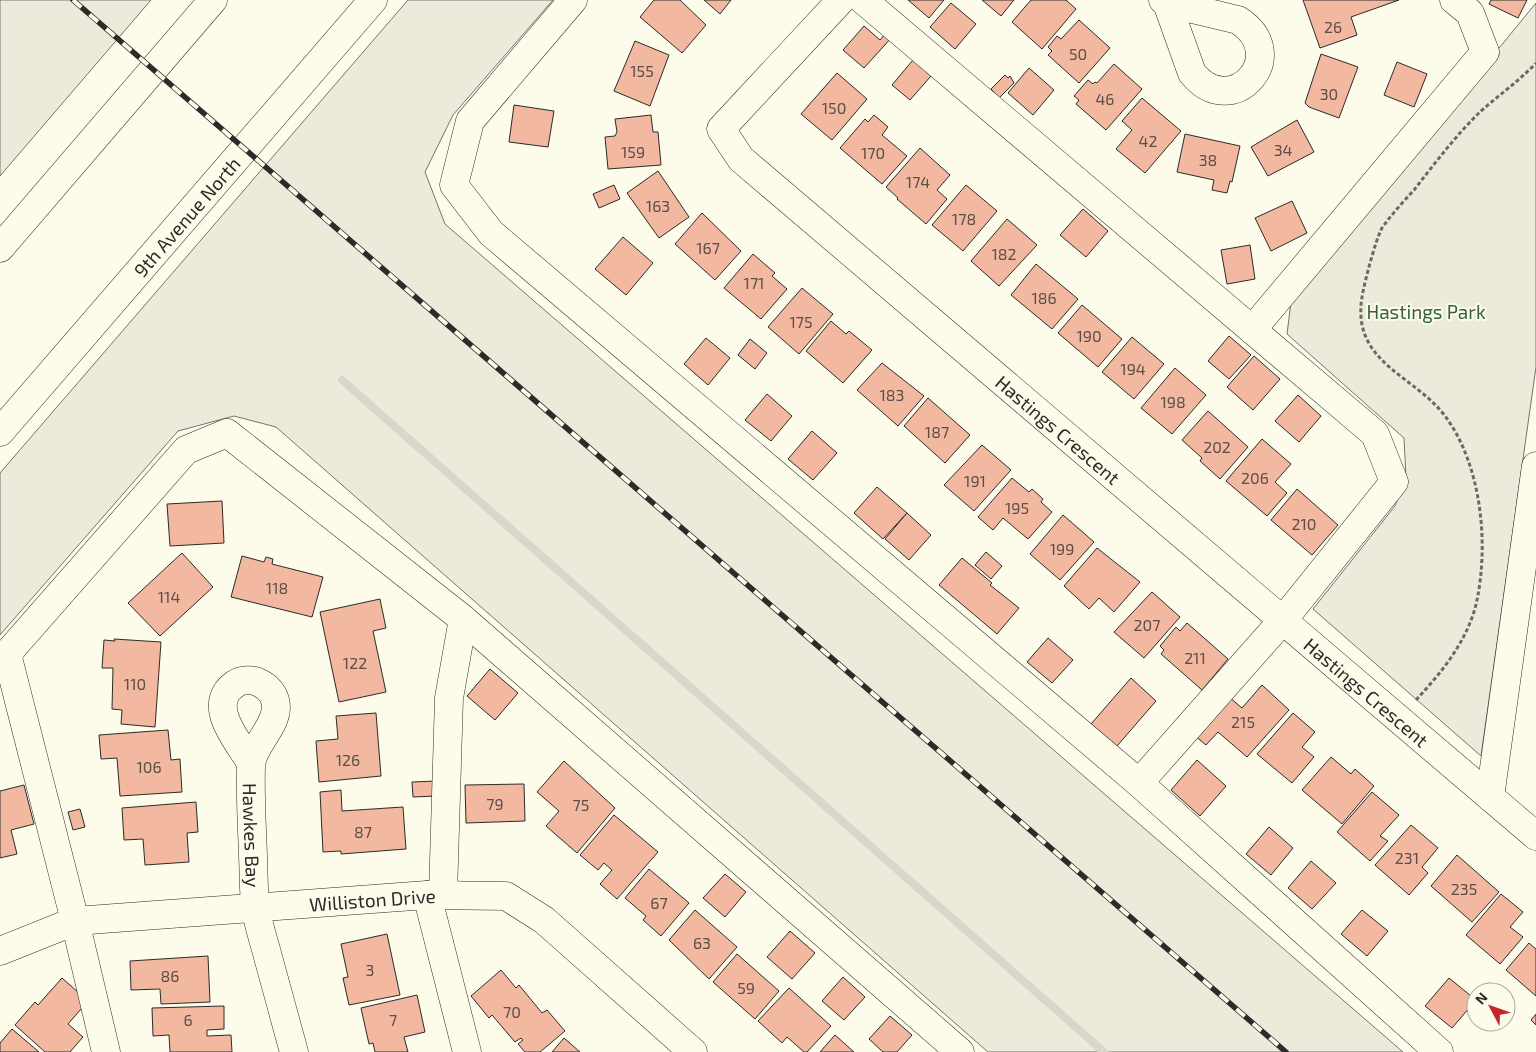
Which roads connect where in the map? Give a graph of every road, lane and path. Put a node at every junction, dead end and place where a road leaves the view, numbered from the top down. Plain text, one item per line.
1 (213, 0) edge
2 (373, 0) edge
3 (573, 0) edge
4 (841, 0) edge
5 (863, 0) edge
6 (1454, 0) edge
7 (1536, 63) edge
8 (0, 248) edge
9 (1252, 330) junction
10 (0, 432) edge
11 (1536, 466) edge
12 (463, 618) junction
13 (1283, 620) junction
14 (3, 658) edge
15 (1398, 718) junction
16 (251, 763) dead end
17 (1139, 783) junction
18 (1490, 797) junction
19 (1536, 836) edge
20 (435, 894) junction
21 (255, 909) junction
22 (75, 921) junction
23 (0, 951) edge
24 (106, 1052) edge
25 (294, 1052) edge
26 (467, 1052) edge
27 (693, 1052) edge
28 (960, 1052) edge
29 (1438, 1052) edge

1 - 8 street
2 - 10 street, 9th Avenue North
3 - 17 street
4 - 13 street, Hastings Crescent
5 - 9 street
6 - 9 street
7 - 15 path
9 - 13 street
11 - 18 street
12 - 14 street
12 - 20 street
12 - 28 street
13 - 15 street, Hastings Crescent
13 - 17 street
14 - 22 street
15 - 18 street, Hastings Crescent
16 - 21 street, Hawkes Bay
17 - 29 street
18 - 19 street, Hastings Crescent
20 - 21 street, Williston Drive
20 - 26 street
20 - 27 street, Williston Drive
21 - 22 street, Williston Drive
21 - 25 street, Hawkes Bay
22 - 23 street, Williston Drive
22 - 24 street

